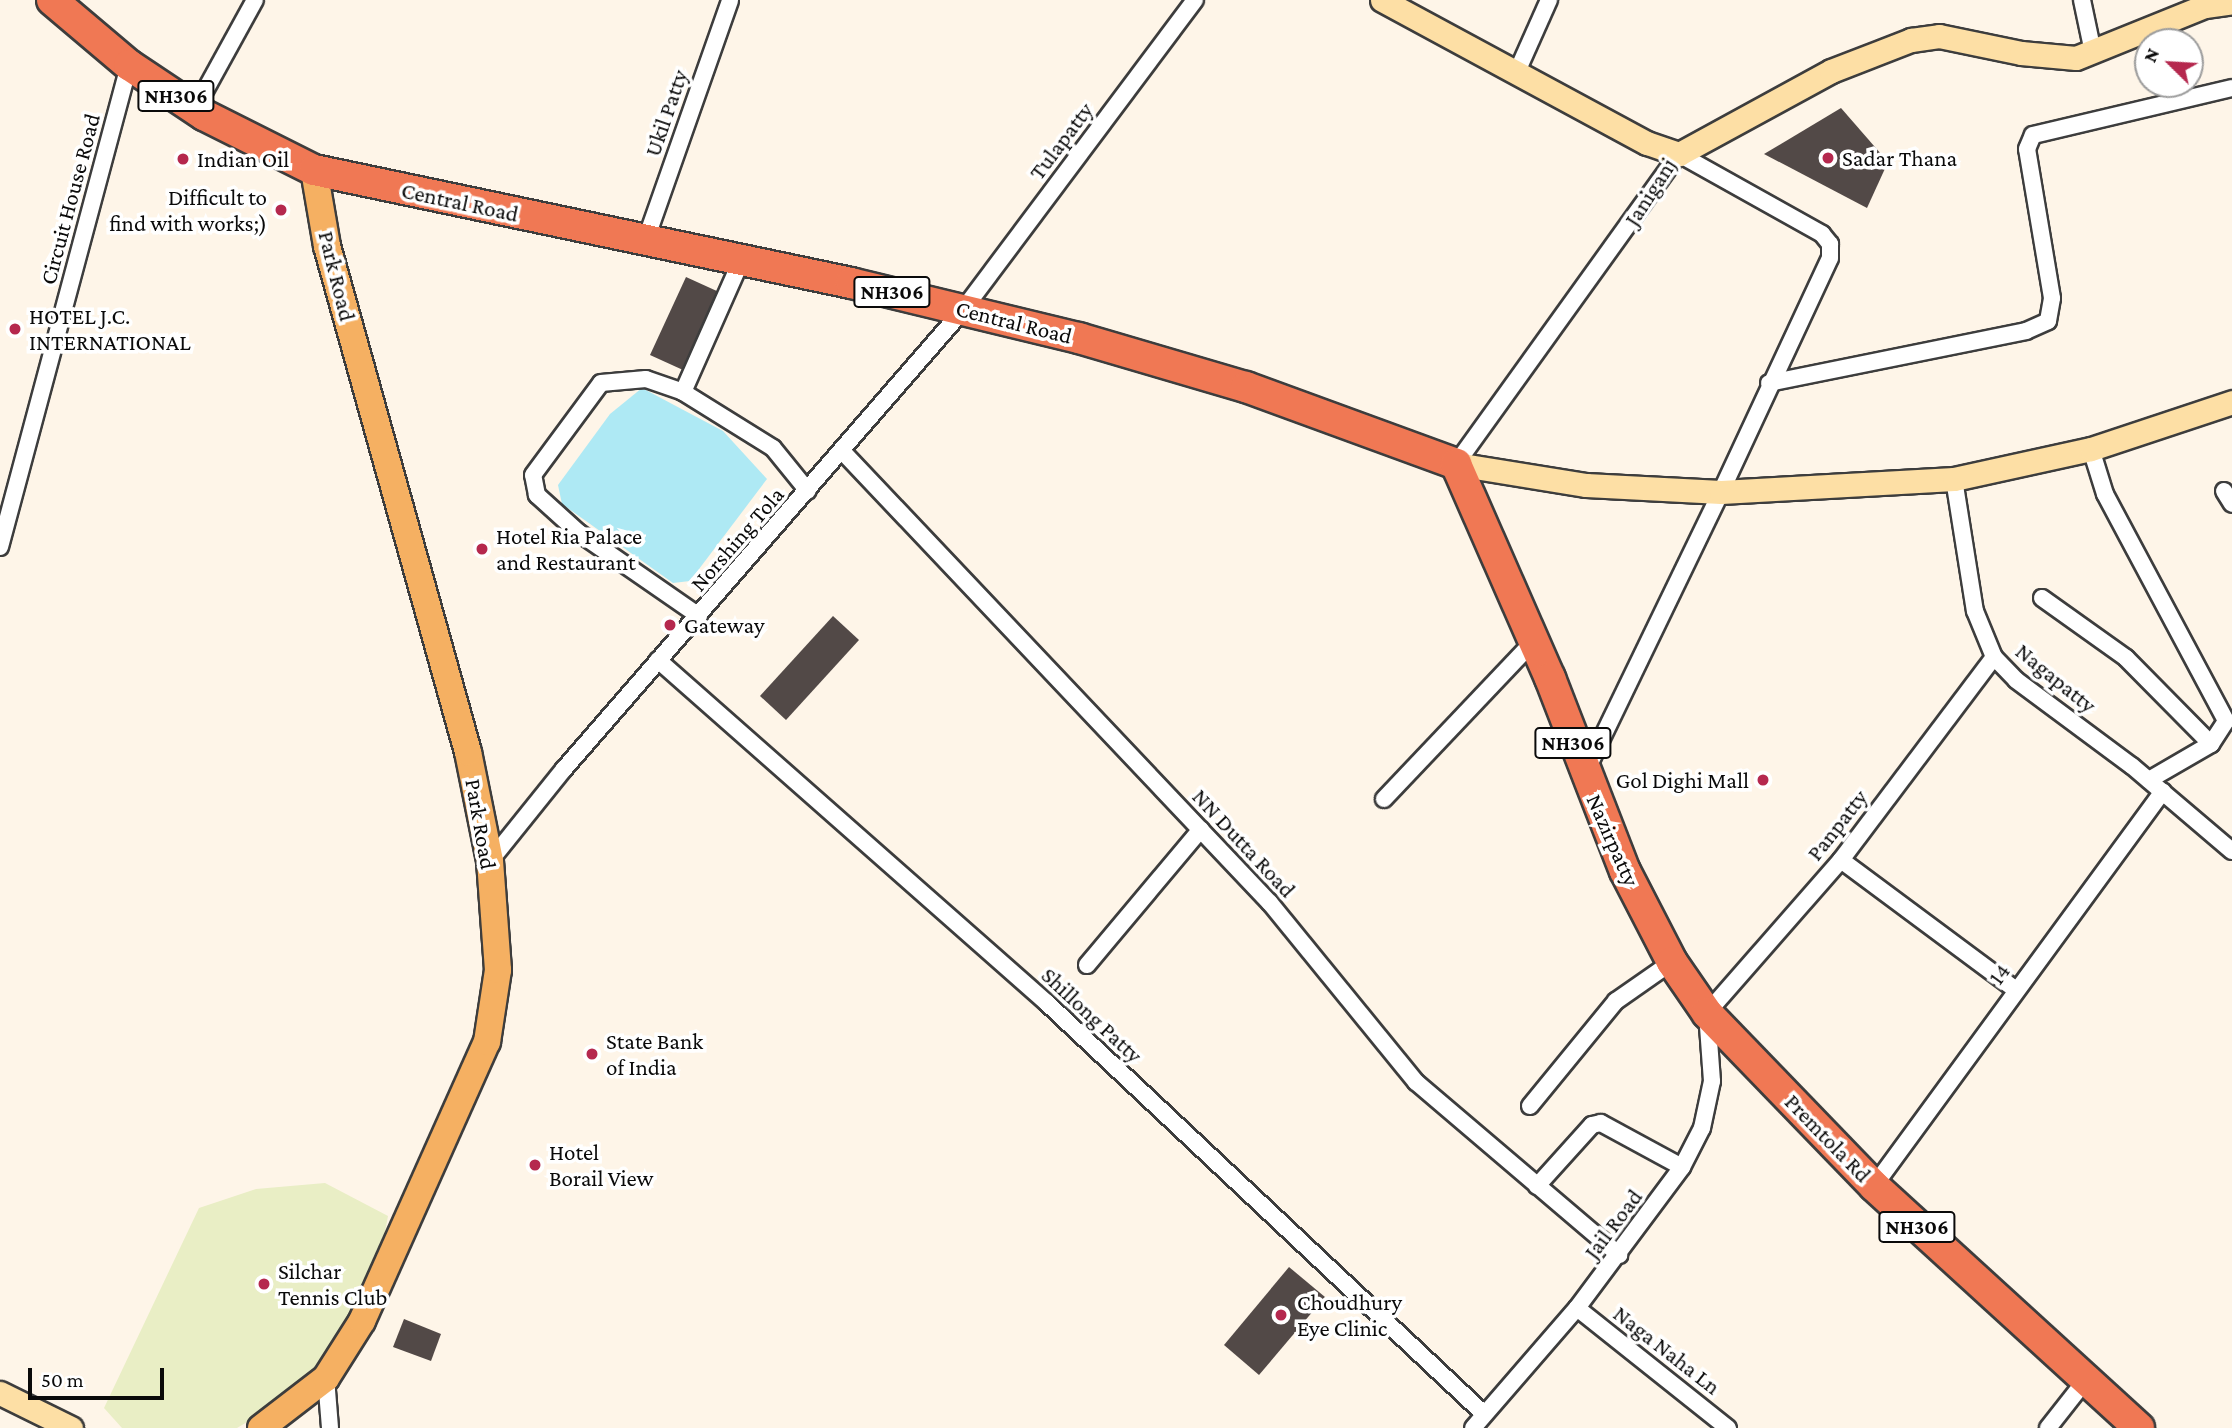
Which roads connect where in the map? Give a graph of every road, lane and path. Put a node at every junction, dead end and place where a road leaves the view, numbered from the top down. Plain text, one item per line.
1 (52, 0) edge
2 (255, 0) edge
3 (730, 0) edge
4 (1195, 0) edge
5 (1382, 0) edge
6 (1549, 0) edge
7 (2082, 0) edge
8 (2229, 1) edge
9 (2093, 52) junction
10 (130, 65) junction
11 (1516, 74) junction
12 (2232, 88) edge
13 (195, 108) junction
14 (1679, 154) junction
15 (314, 170) junction
16 (645, 242) junction
17 (741, 261) junction
18 (963, 310) junction
19 (1769, 383) junction
20 (684, 392) junction
21 (2232, 402) edge
22 (2091, 450) junction
23 (843, 452) junction
24 (1456, 464) junction
25 (1954, 479) junction
26 (808, 491) junction
27 (1721, 492) junction
28 (0, 547) edge
29 (2042, 598) dead end
30 (699, 616) junction
31 (1535, 640) junction
32 (1994, 657) junction
33 (658, 660) junction
34 (2211, 744) junction
35 (1584, 773) junction
36 (2149, 780) junction
37 (2163, 791) junction
38 (1384, 799) dead end
39 (1201, 829) junction
40 (2232, 851) edge
41 (1841, 860) junction
42 (490, 861) junction
43 (1672, 962) junction
44 (1087, 965) dead end
45 (2015, 990) junction
46 (1707, 1013) junction
47 (1530, 1105) dead end
48 (1682, 1167) junction
49 (1537, 1186) junction
50 (1874, 1186) junction
51 (1619, 1255) junction
52 (1577, 1308) junction
53 (326, 1378) junction
54 (2085, 1381) junction
55 (0, 1393) edge
56 (1484, 1414) junction
57 (71, 1428) edge
58 (261, 1428) edge
59 (330, 1428) edge
60 (1473, 1428) edge
61 (1728, 1428) edge
62 (2048, 1428) edge
63 (2139, 1428) edge

1 - 10 highway, NH306
2 - 13 street
3 - 16 street, Ukil Patty
4 - 18 street, Tulapatty
5 - 11 street, Janiganj
6 - 11 street
7 - 9 street
8 - 9 street
9 - 14 street
10 - 13 highway, NH306
10 - 28 street, Circuit House Road
11 - 14 street, Janiganj
12 - 19 street
13 - 15 highway, NH306
14 - 19 street
14 - 24 street, Janiganj
15 - 16 highway, Central Road / NH306
15 - 42 main road, Park Road
16 - 17 highway, Central Road / NH306
17 - 18 highway, Central Road / NH306
17 - 20 street
18 - 23 street, Norshing Tola
18 - 24 highway, Central Road / NH306
19 - 27 street
20 - 26 street
20 - 30 street
21 - 22 street
22 - 25 street
22 - 34 street
23 - 26 street, Norshing Tola
23 - 39 street, NN Dutta Road
24 - 27 street
24 - 31 highway, Nazirpatty / NH306
25 - 27 street
25 - 32 street, Nagapatty
26 - 30 street, Norshing Tola
27 - 35 street
29 - 34 street
30 - 33 street, Norshing Tola
31 - 35 highway, Nazirpatty / NH306
31 - 38 street
32 - 36 street, Nagapatty
32 - 41 street, Panpatty
33 - 42 street, Norshing Tola
33 - 56 street, Shillong Patty
34 - 36 street
35 - 43 highway, Nazirpatty / NH306
36 - 37 street, Nagapatty
37 - 40 street, Nagapatty
37 - 45 street, 14
39 - 44 street
39 - 49 street, NN Dutta Road
41 - 45 street
41 - 46 street, Panpatty
42 - 53 main road, Park Road
43 - 46 highway, Nazirpatty / NH306
43 - 47 street
45 - 50 street, 14
46 - 48 street, Jail Road
46 - 50 highway, Premtola Rd / NH306
48 - 49 street
48 - 51 street, Jail Road
49 - 51 street, NN Dutta Road
50 - 54 highway, Premtola Rd / NH306
51 - 52 street, Jail Road
52 - 56 street, Jail Road
52 - 61 street, Naga Naha Ln
53 - 58 main road, Park Road
53 - 59 street
54 - 62 street
54 - 63 highway, Premtola Rd / NH306
55 - 57 street
56 - 60 street, Jail Road

